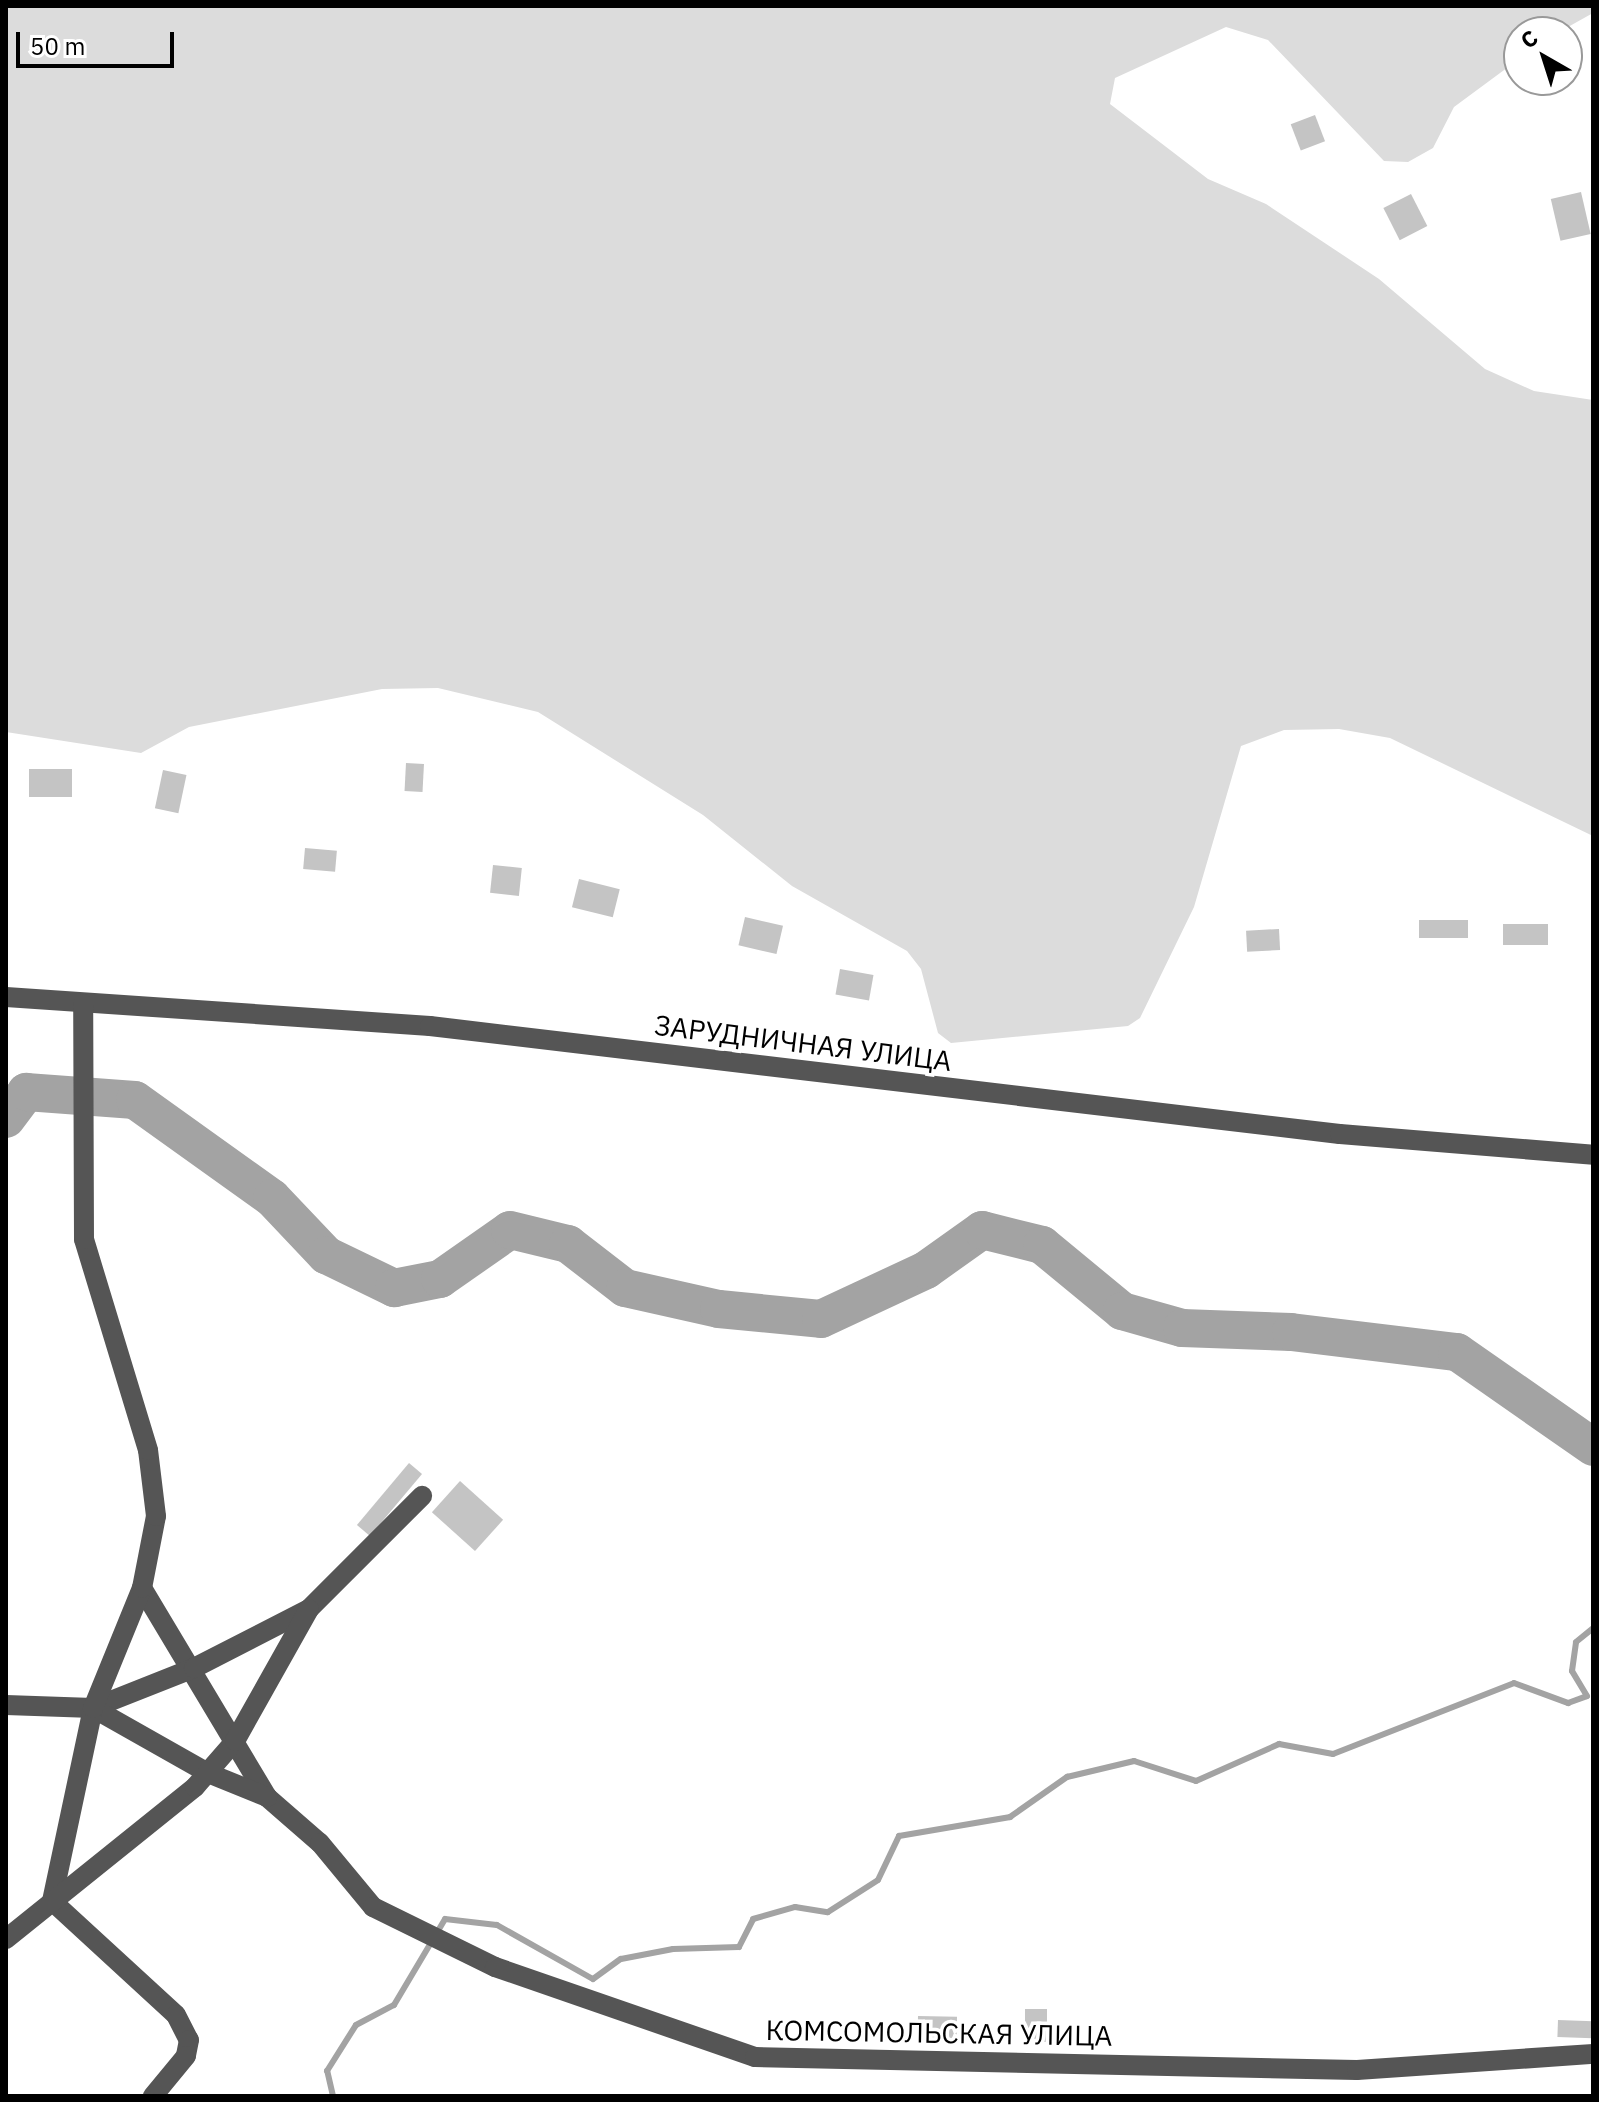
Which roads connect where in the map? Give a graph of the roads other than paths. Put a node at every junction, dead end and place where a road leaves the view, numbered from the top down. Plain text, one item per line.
1 (6, 997) edge
2 (83, 1004) junction
3 (1593, 1155) edge
4 (422, 1496) dead end
5 (142, 1588) junction
6 (309, 1609) junction
7 (194, 1668) junction
8 (6, 1705) edge
9 (93, 1708) junction
10 (235, 1741) junction
11 (208, 1773) junction
12 (267, 1797) junction
13 (52, 1901) junction
14 (6, 1939) edge
15 (1593, 2054) edge
16 (153, 2096) edge

1 - 2 street, ЗАРУДНИЧНАЯ УЛИЦА
2 - 3 street, ЗАРУДНИЧНАЯ УЛИЦА
2 - 5 street
4 - 6 street
5 - 7 street, КОМСОМОЛЬСКАЯ УЛИЦА
5 - 9 street
6 - 7 street
6 - 10 street
7 - 9 street
7 - 10 street, КОМСОМОЛЬСКАЯ УЛИЦА
8 - 9 street
9 - 11 street
9 - 13 street
10 - 11 street
10 - 12 street, КОМСОМОЛЬСКАЯ УЛИЦА
11 - 12 street
11 - 13 street
12 - 15 street, КОМСОМОЛЬСКАЯ УЛИЦА
13 - 14 street
13 - 16 street

